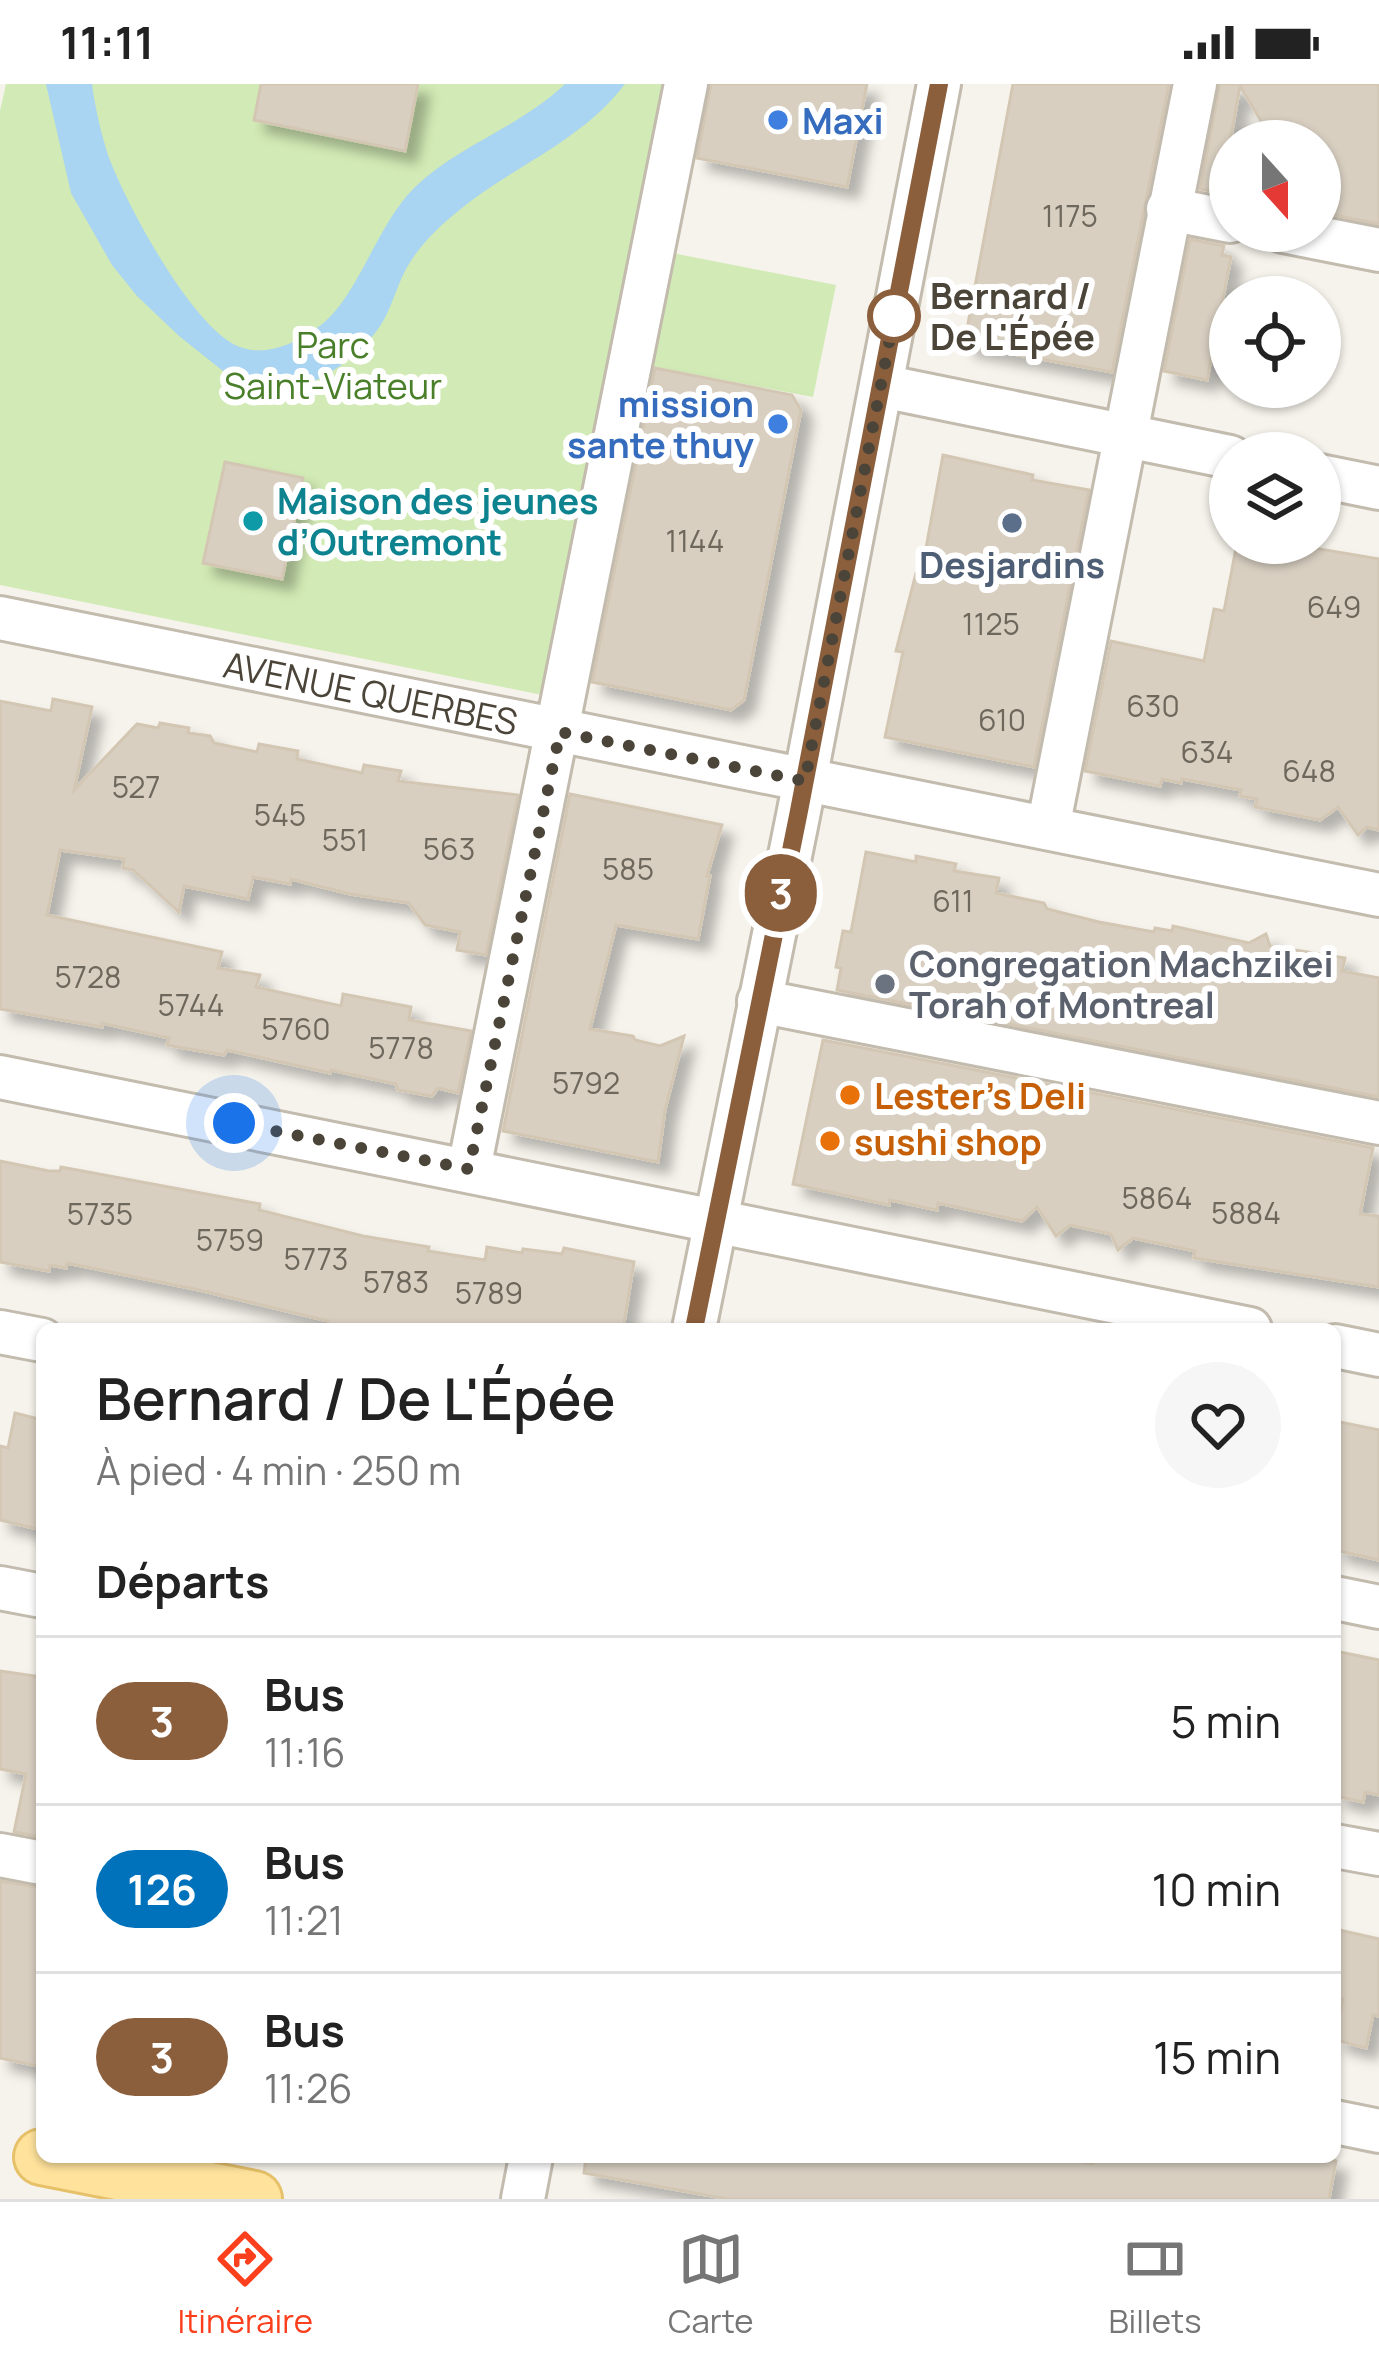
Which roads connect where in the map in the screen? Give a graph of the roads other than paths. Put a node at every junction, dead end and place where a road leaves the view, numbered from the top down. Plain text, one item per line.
1 (686, 84) edge
2 (939, 84) edge
3 (1195, 84) edge
4 (1168, 209) junction
5 (1209, 217) edge
6 (1341, 242) edge
7 (1379, 250) edge
8 (882, 386) junction
9 (1127, 438) junction
10 (1209, 453) edge
11 (1341, 480) edge
12 (1379, 488) edge
13 (0, 618) edge
14 (560, 732) junction
15 (805, 781) junction
16 (1048, 828) junction
17 (1379, 896) edge
18 (759, 1000) junction
19 (0, 1077) edge
20 (1379, 1123) edge
21 (469, 1169) junction
22 (715, 1222) junction
23 (695, 1323) edge
24 (1220, 1323) edge
25 (0, 1332) edge
26 (36, 1339) edge
27 (1341, 1347) edge
28 (1379, 1355) edge
29 (0, 1588) edge
30 (36, 1595) edge
31 (1341, 1599) edge
32 (1379, 1607) edge
33 (1341, 1847) edge
34 (0, 1855) edge
35 (1379, 1855) edge
36 (36, 1862) edge
37 (1341, 2123) edge
38 (1379, 2131) edge
39 (0, 2149) edge
40 (36, 2156) edge
41 (72, 2163) edge
42 (530, 2163) edge
43 (254, 2199) edge
44 (523, 2199) edge

1 - 14 street
2 - 8 street
3 - 4 street
4 - 5 street
4 - 9 street
6 - 7 street
8 - 9 street
8 - 15 street
9 - 10 street
9 - 16 street
11 - 12 street
13 - 14 street, AVENUE QUERBES
14 - 15 street, AVENUE QUERBES
14 - 21 street
15 - 16 street, AVENUE QUERBES
15 - 18 street
16 - 17 street, AVENUE QUERBES
18 - 20 street
18 - 22 street
19 - 21 street
21 - 22 street
22 - 23 street
22 - 24 street
25 - 26 street
27 - 28 street
29 - 30 street
31 - 32 street
33 - 35 street
34 - 36 street
37 - 38 street
39 - 40 main road
41 - 43 main road
42 - 44 street

